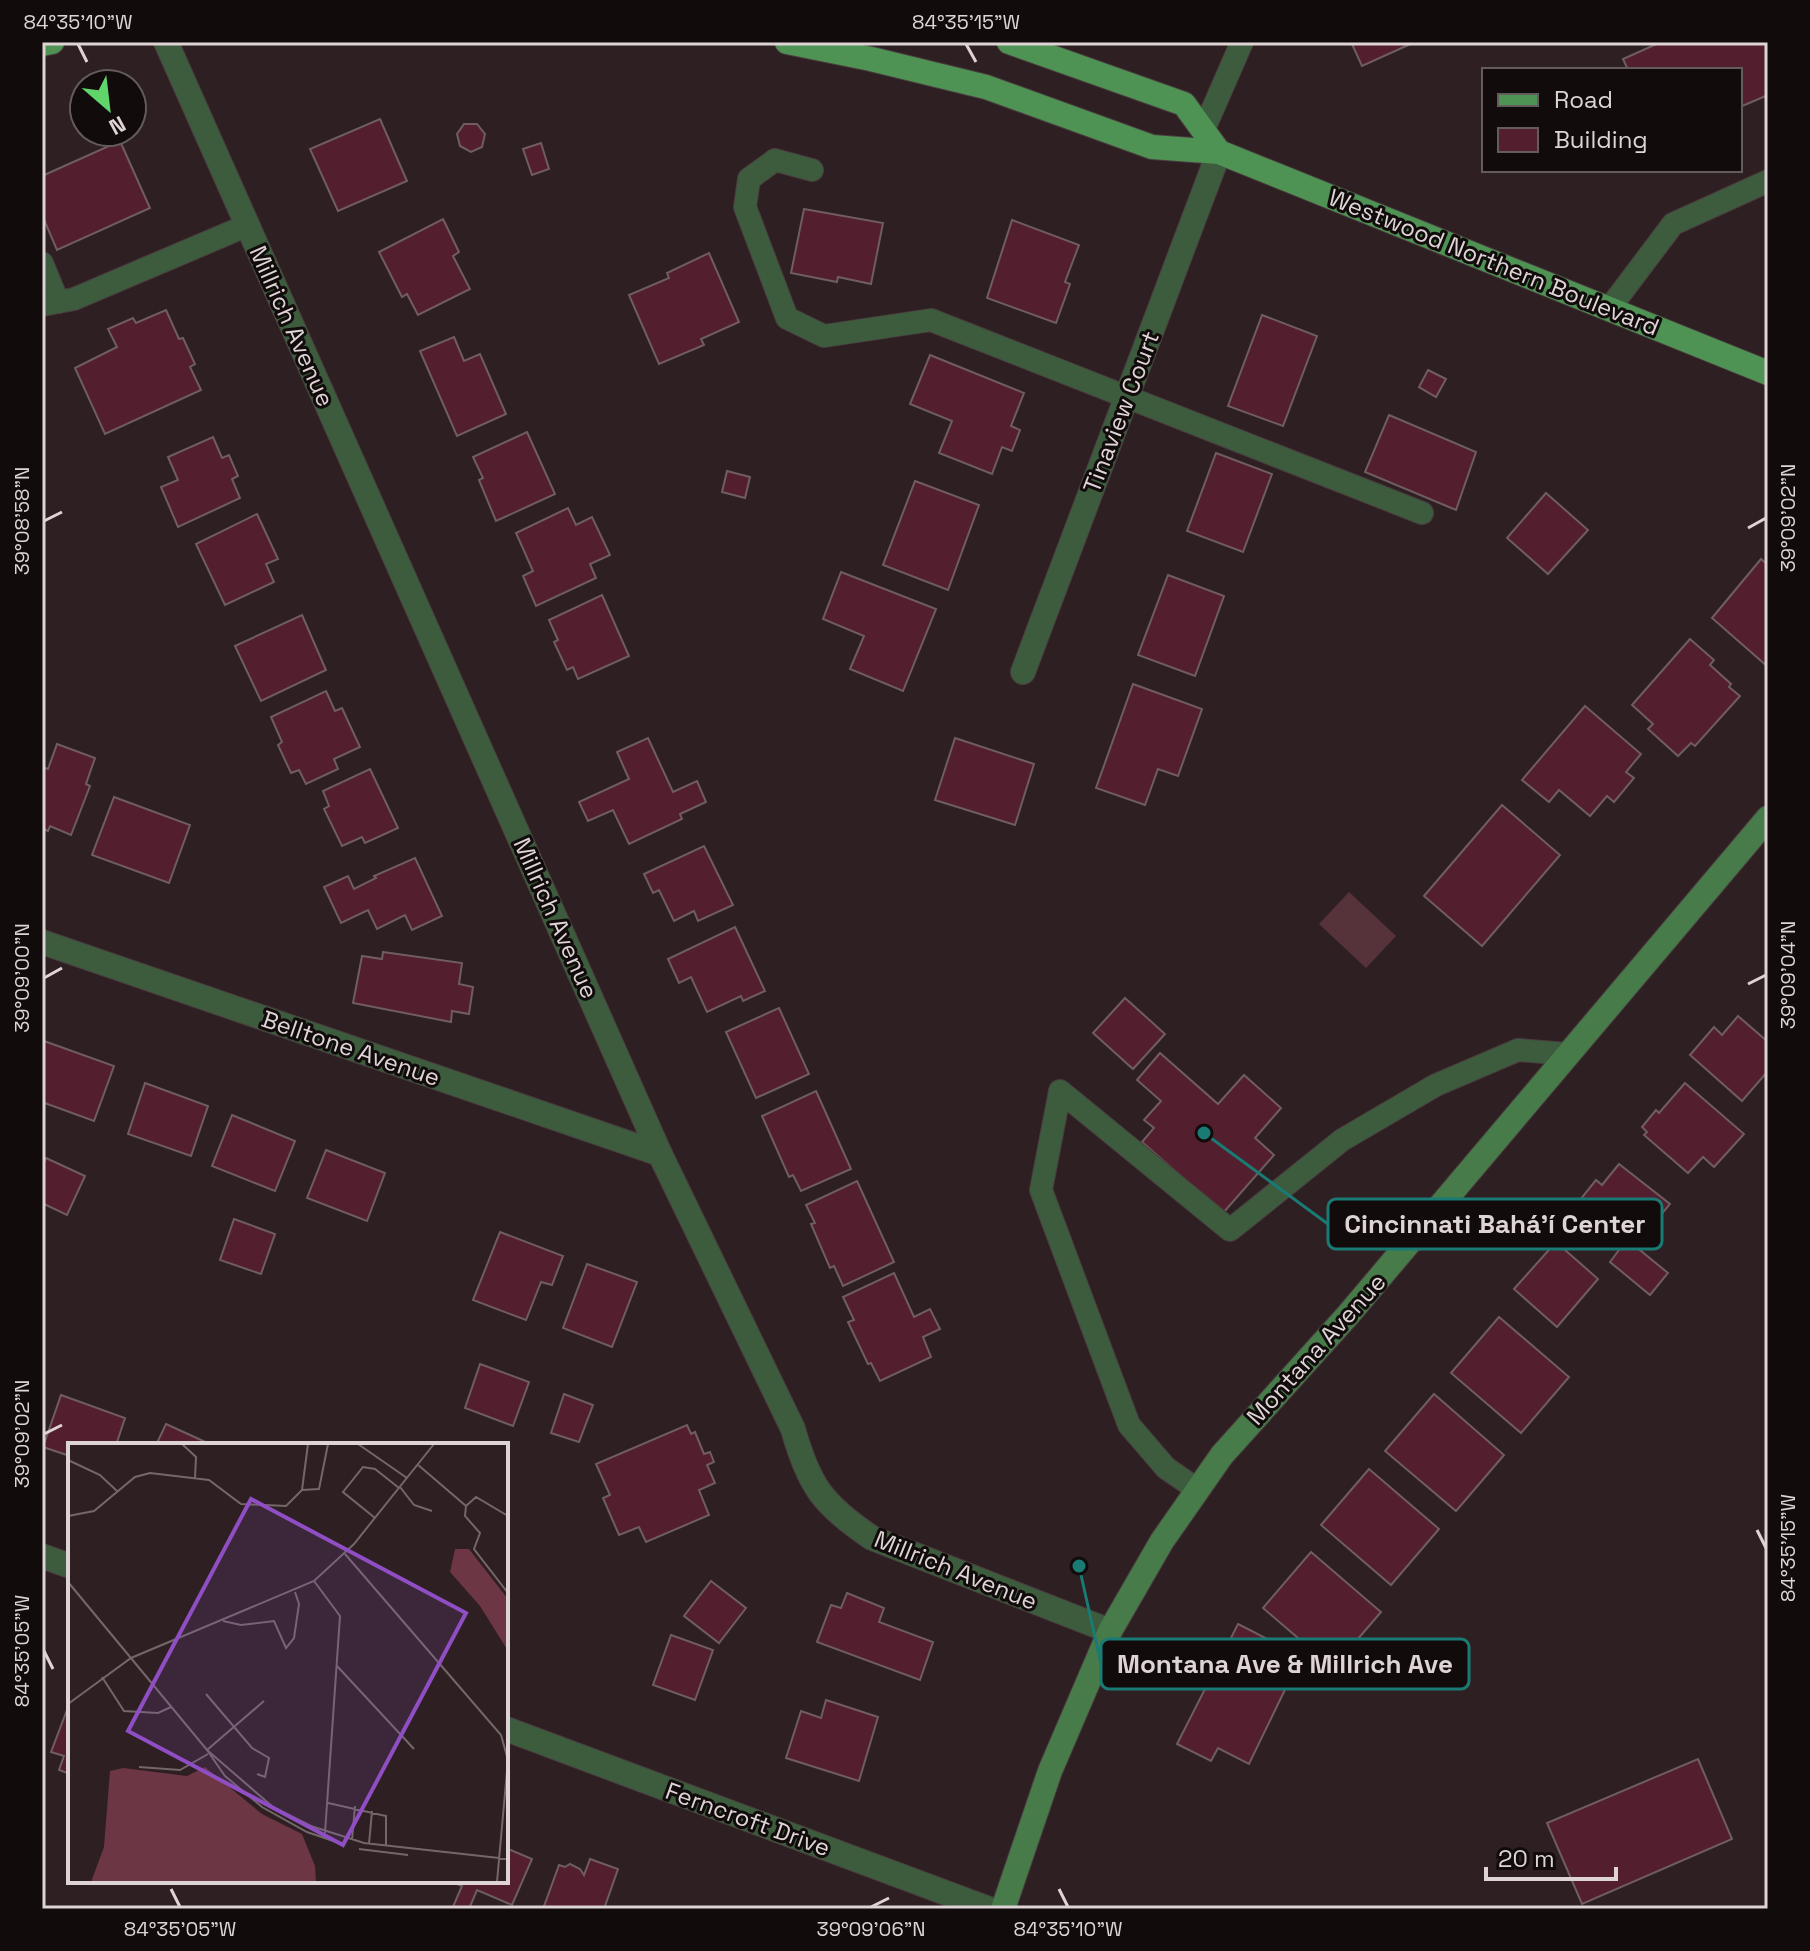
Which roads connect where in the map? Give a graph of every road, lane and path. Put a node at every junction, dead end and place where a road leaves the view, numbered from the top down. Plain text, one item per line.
1 (52, 42) edge
2 (166, 42) edge
3 (787, 42) edge
4 (1009, 42) edge
5 (1242, 42) edge
6 (42, 44) edge
7 (1198, 140) junction
8 (1219, 152) junction
9 (812, 170) dead end
10 (1768, 181) edge
11 (248, 225) junction
12 (42, 263) edge
13 (50, 303) edge
14 (1609, 309) junction
15 (1768, 373) edge
16 (1127, 397) junction
17 (1422, 513) dead end
18 (1023, 672) dead end
19 (1768, 818) edge
20 (42, 942) edge
21 (1568, 1054) junction
22 (660, 1154) junction
23 (1198, 1490) junction
24 (42, 1556) edge
25 (68, 1565) edge
26 (1110, 1631) junction
27 (508, 1730) edge
28 (989, 1909) edge
29 (1003, 1909) edge

1 - 6 main road
2 - 11 street, Millrich Avenue
3 - 7 main road, Westwood Northern Boulevard
4 - 7 main road
5 - 7 lane
7 - 8 main road, Westwood Northern Boulevard
8 - 14 main road, Westwood Northern Boulevard
8 - 16 street, Tinaview Court
9 - 16 lane
10 - 14 lane
11 - 13 lane
11 - 22 street, Millrich Avenue
12 - 13 lane
14 - 15 main road, Westwood Northern Boulevard
16 - 17 lane
16 - 18 street, Tinaview Court
19 - 21 street, Montana Avenue
20 - 22 street, Belltone Avenue
21 - 23 street, Montana Avenue
21 - 23 lane
22 - 26 street, Millrich Avenue
23 - 26 street, Montana Avenue
24 - 25 street
26 - 29 street, Montana Avenue
27 - 28 street, Ferncroft Drive

